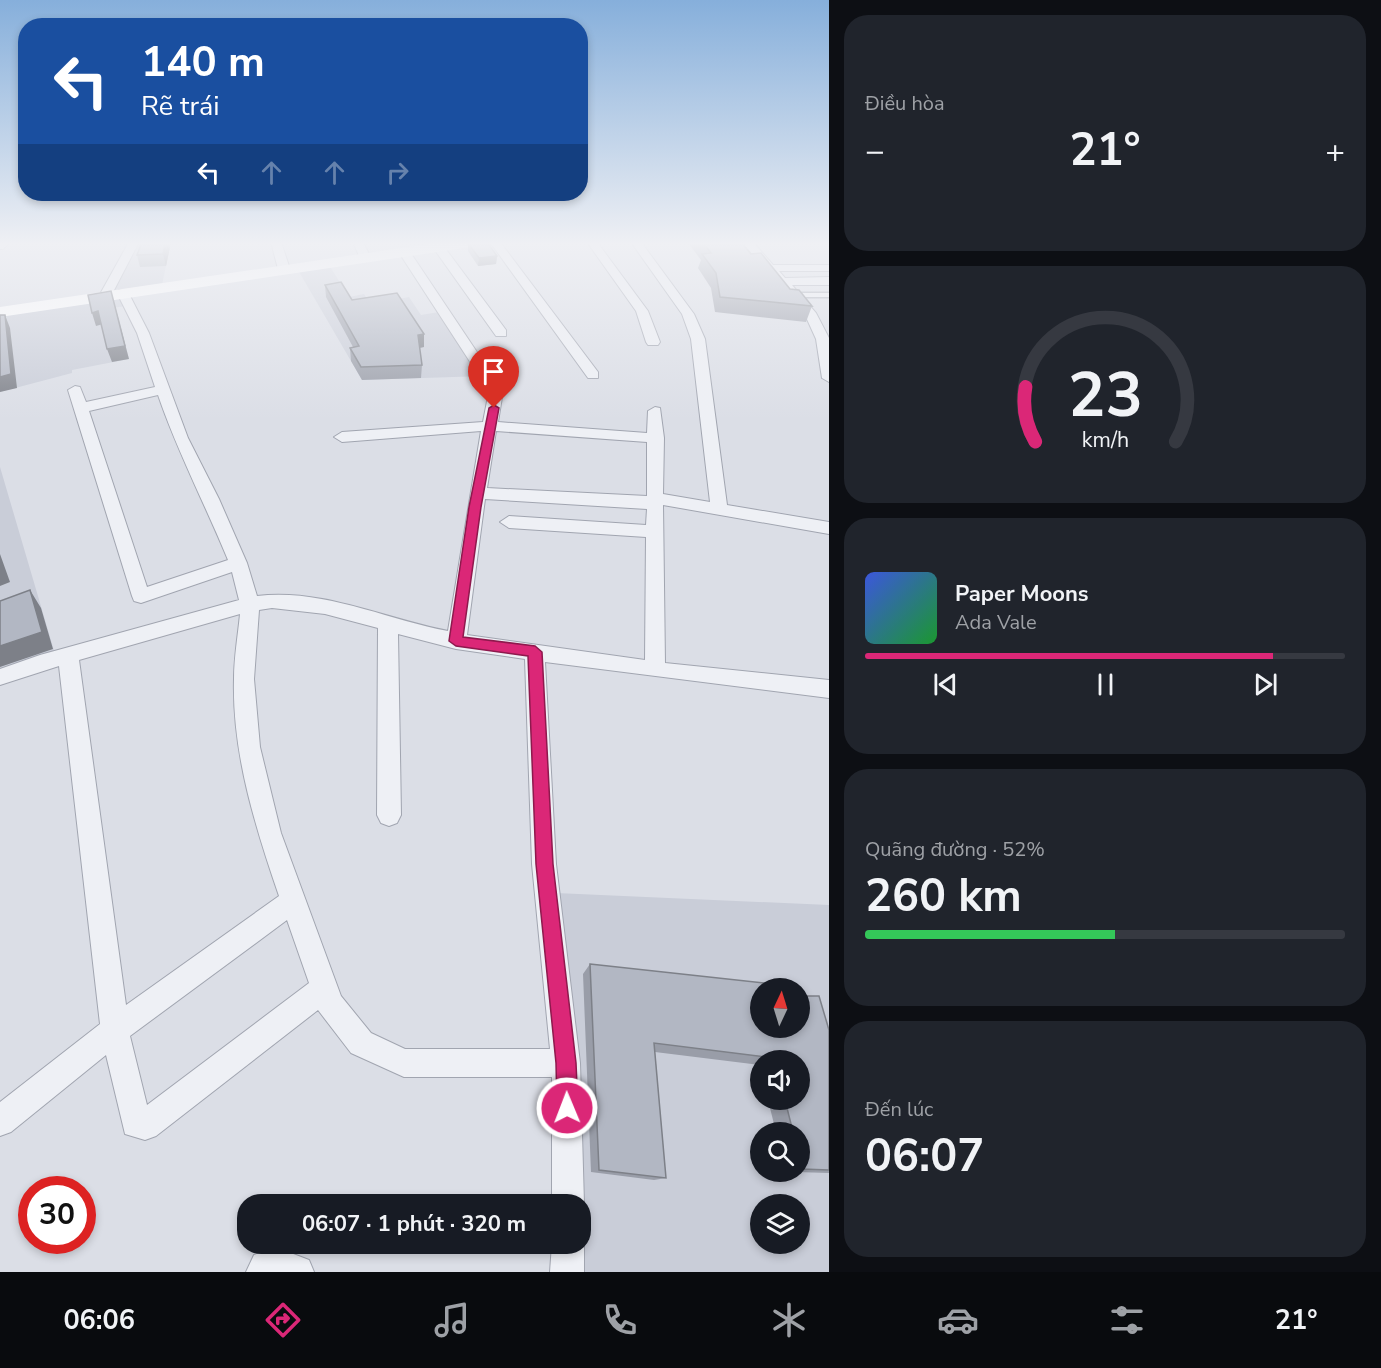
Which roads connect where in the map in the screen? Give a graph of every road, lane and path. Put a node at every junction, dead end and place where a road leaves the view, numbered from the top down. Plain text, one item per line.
1 (71, 301) edge
2 (119, 301) edge
3 (438, 301) edge
4 (475, 301) edge
5 (538, 301) edge
6 (635, 301) edge
7 (679, 301) edge
8 (800, 301) edge
9 (0, 312) edge
10 (812, 316) junction
11 (829, 319) edge
12 (501, 333) dead end
13 (826, 340) edge
14 (653, 342) dead end
15 (592, 375) dead end
16 (829, 378) edge
17 (163, 389) junction
18 (75, 390) dead end
19 (81, 408) junction
20 (655, 411) dead end
21 (492, 426) junction
22 (342, 437) dead end
23 (656, 438) junction
24 (479, 493) junction
25 (654, 501) junction
26 (719, 508) junction
27 (509, 522) dead end
28 (829, 528) edge
29 (656, 532) junction
30 (238, 563) junction
31 (250, 604) junction
32 (388, 624) junction
33 (456, 641) junction
34 (535, 652) junction
35 (68, 655) junction
36 (655, 669) junction
37 (0, 677) edge
38 (829, 689) edge
39 (389, 815) dead end
40 (291, 902) junction
41 (323, 989) junction
42 (115, 1029) junction
43 (566, 1063) junction
44 (0, 1121) edge
45 (568, 1194) edge
46 (568, 1254) edge
47 (263, 1272) edge
48 (297, 1272) edge
49 (567, 1272) edge

1 - 9 street
2 - 17 street
3 - 21 street
4 - 12 street
5 - 15 street
6 - 14 street
7 - 26 street
8 - 10 street
10 - 11 street
10 - 13 street
13 - 16 street
17 - 19 street
17 - 30 street
18 - 19 street
19 - 30 street
20 - 23 street
21 - 22 street
21 - 23 street
21 - 24 street
23 - 25 street
24 - 25 street
24 - 33 street
25 - 26 street
25 - 29 street
26 - 28 street
27 - 29 street
29 - 36 street
30 - 31 street
31 - 32 street
31 - 35 street
31 - 40 street
32 - 33 street
32 - 39 street
33 - 34 street
34 - 36 street
34 - 43 street
35 - 37 street
35 - 42 street
36 - 38 street
40 - 41 street
40 - 42 street
41 - 42 street
41 - 43 street
42 - 44 street
43 - 45 street
46 - 49 street
47 - 48 street

